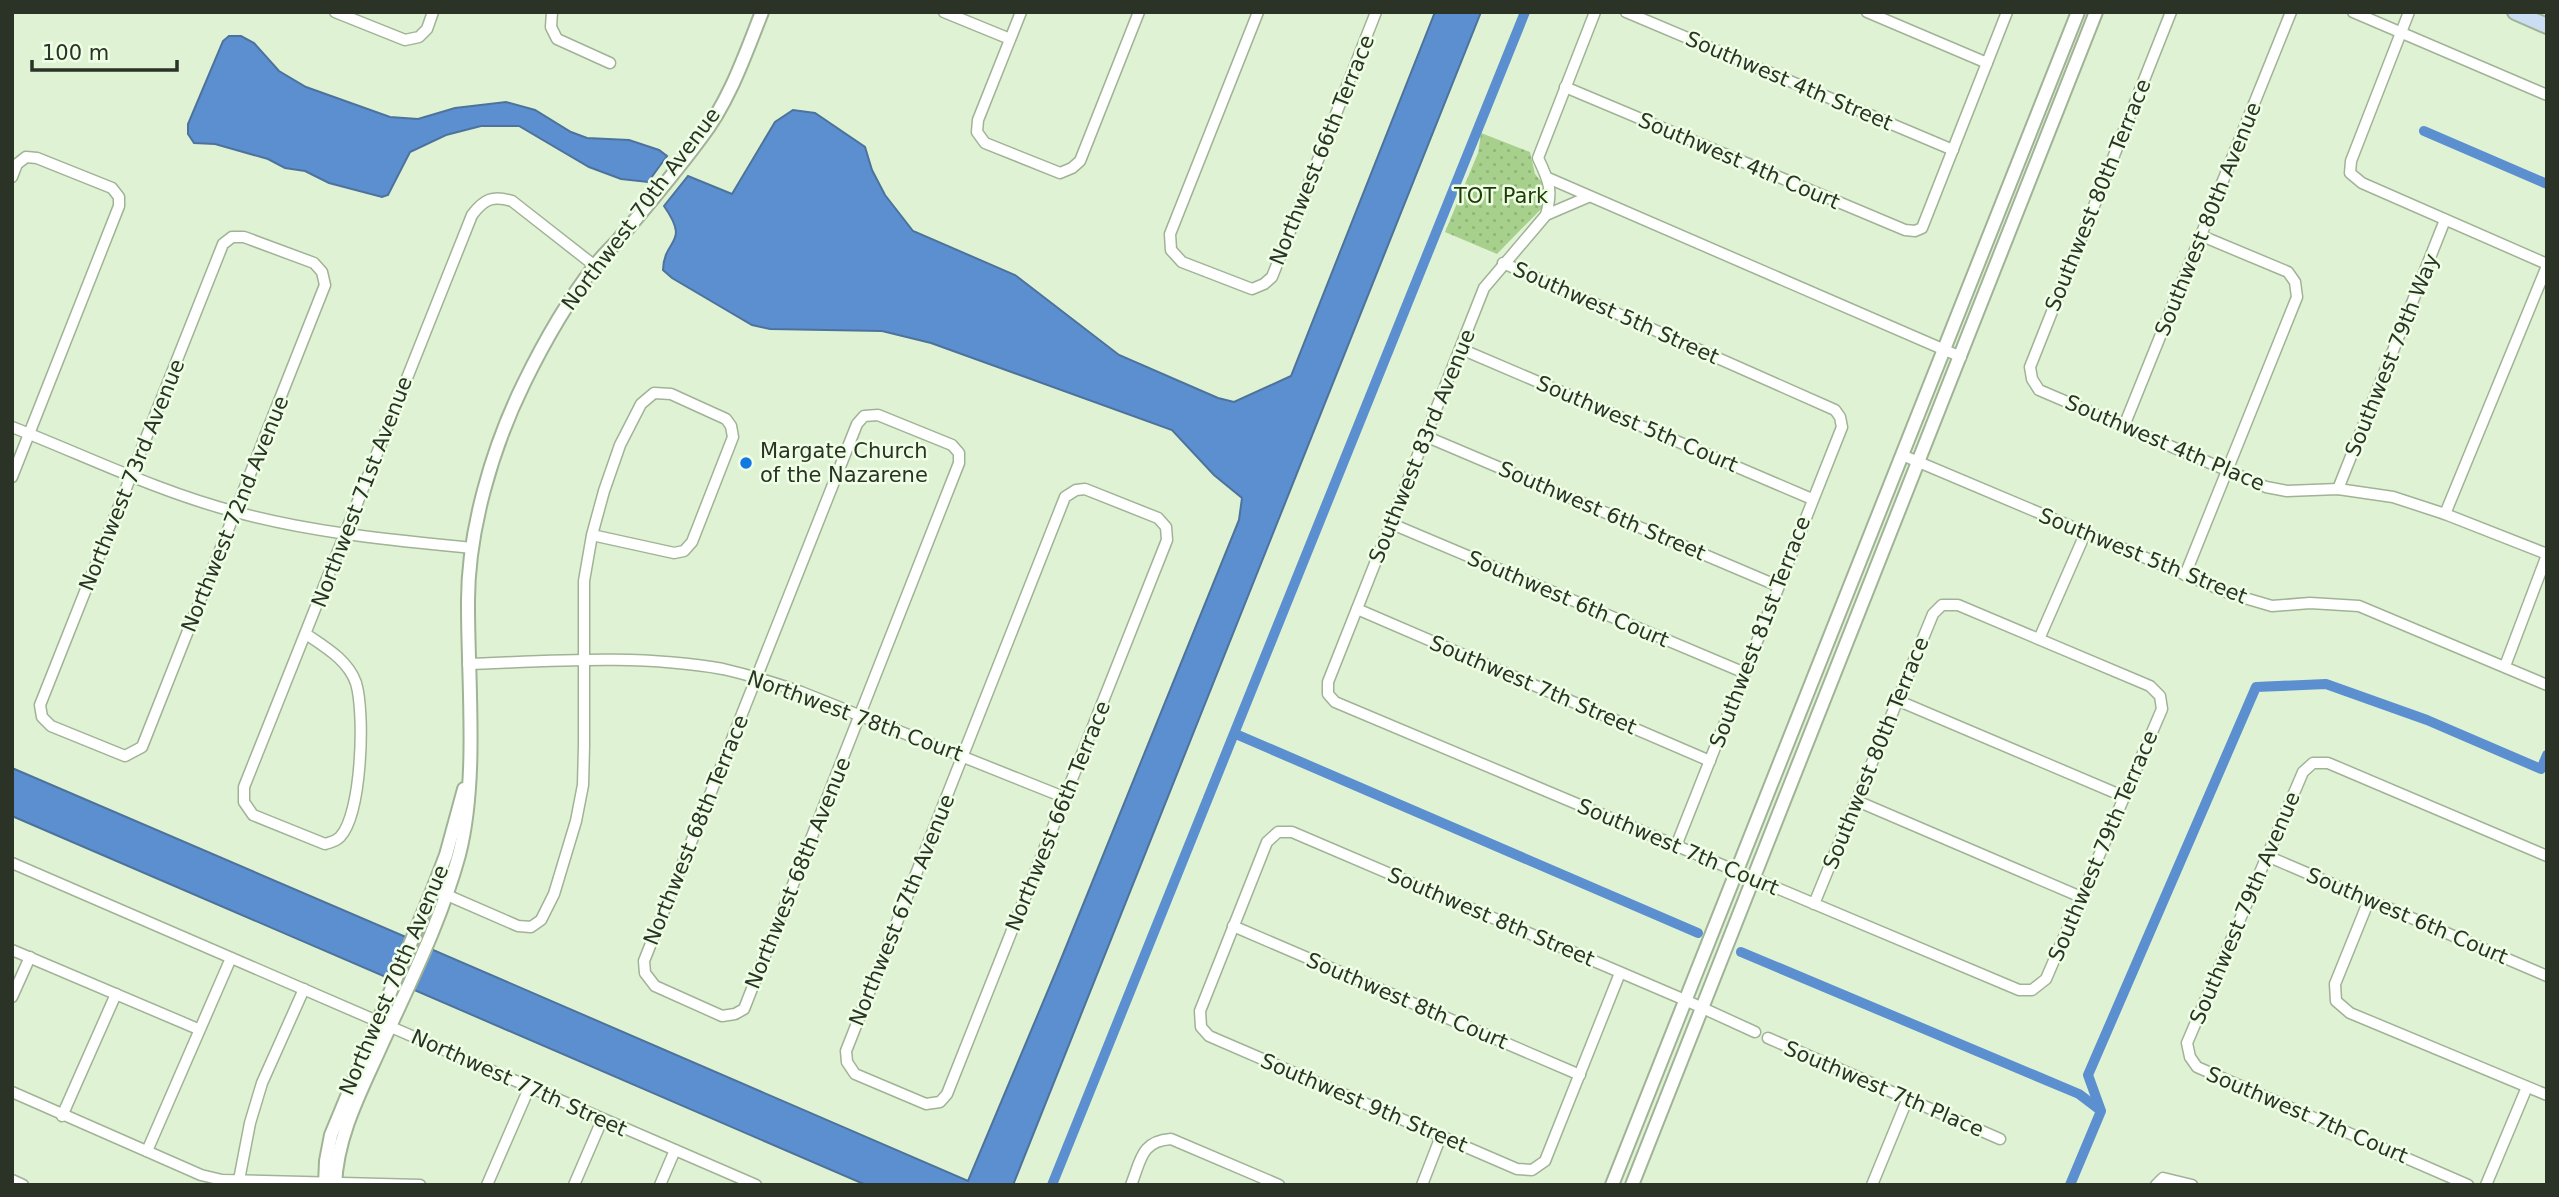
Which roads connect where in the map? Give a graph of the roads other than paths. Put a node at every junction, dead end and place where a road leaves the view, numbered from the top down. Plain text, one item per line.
1 (335, 12) edge
2 (433, 12) edge
3 (552, 12) edge
4 (762, 12) edge
5 (944, 12) edge
6 (1021, 12) edge
7 (1139, 12) edge
8 (1258, 12) edge
9 (1376, 12) edge
10 (1595, 12) edge
11 (1626, 12) edge
12 (1867, 12) edge
13 (2007, 12) edge
14 (2078, 12) edge
15 (2096, 12) edge
16 (2171, 12) edge
17 (2291, 12) edge
18 (2353, 12) edge
19 (2409, 12) edge
20 (2515, 12) edge
21 (2547, 26) edge
22 (2402, 33) junction
23 (1010, 39) junction
24 (610, 63) dead end
25 (1987, 64) junction
26 (1565, 87) junction
27 (2547, 95) edge
28 (1953, 149) junction
29 (12, 177) edge
30 (1548, 178) junction
31 (1588, 197) junction
32 (1546, 215) junction
33 (2445, 220) junction
34 (2202, 236) junction
35 (232, 237) joint
36 (1503, 263) junction
37 (595, 265) junction
38 (2547, 265) edge
39 (1461, 349) junction
40 (1944, 350) junction
41 (1961, 357) junction
42 (2032, 379) joint
43 (864, 416) joint
44 (1840, 417) joint
45 (2124, 426) junction
46 (12, 427) edge
47 (30, 434) junction
48 (1425, 436) junction
49 (1902, 455) junction
50 (1919, 462) junction
51 (2227, 470) junction
52 (132, 475) junction
53 (12, 477) edge
54 (2338, 489) junction
55 (1076, 490) joint
56 (1812, 499) junction
57 (236, 512) junction
58 (2445, 514) junction
59 (1392, 524) junction
60 (345, 534) junction
61 (2085, 534) junction
62 (592, 536) junction
63 (472, 548) junction
64 (2547, 555) edge
65 (2185, 575) junction
66 (1778, 586) junction
67 (1357, 609) junction
68 (306, 634) junction
69 (2039, 639) junction
70 (584, 660) junction
71 (468, 664) junction
72 (2505, 666) junction
73 (1745, 673) junction
74 (757, 677) junction
75 (2547, 685) edge
76 (1328, 694) joint
77 (1899, 701) junction
78 (861, 715) junction
79 (135, 752) joint
80 (964, 755) junction
81 (1710, 761) junction
82 (468, 775) junction
83 (2125, 797) junction
84 (1066, 798) junction
85 (1857, 801) junction
86 (1676, 846) junction
87 (2267, 856) junction
88 (2547, 856) edge
89 (12, 863) edge
90 (1737, 872) junction
91 (1754, 879) junction
92 (433, 890) junction
93 (447, 895) junction
94 (2081, 897) junction
95 (2369, 900) junction
96 (1814, 904) junction
97 (1233, 926) junction
98 (12, 950) edge
99 (30, 957) junction
100 (231, 958) junction
101 (1620, 973) junction
102 (2547, 976) edge
103 (304, 989) junction
104 (2032, 990) joint
105 (116, 994) junction
106 (12, 998) edge
107 (1685, 1000) junction
108 (1702, 1009) junction
109 (735, 1014) joint
110 (384, 1024) junction
111 (198, 1029) junction
112 (1755, 1032) dead end
113 (1768, 1038) dead end
114 (2190, 1057) joint
115 (1580, 1075) junction
116 (530, 1086) junction
117 (2527, 1087) junction
118 (12, 1092) edge
119 (2547, 1095) edge
120 (1907, 1100) junction
121 (940, 1102) joint
122 (62, 1116) junction
123 (602, 1120) junction
124 (1441, 1136) junction
125 (2000, 1139) dead end
126 (675, 1150) junction
127 (146, 1152) junction
128 (12, 1180) edge
129 (239, 1180) junction
130 (2160, 1181) edge
131 (330, 1183) edge
132 (750, 1184) edge
133 (23, 1185) edge
134 (420, 1185) edge
135 (487, 1185) edge
136 (574, 1185) edge
137 (660, 1185) edge
138 (1131, 1185) edge
139 (1279, 1185) edge
140 (1422, 1185) edge
141 (1612, 1185) edge
142 (1632, 1185) edge
143 (1872, 1185) edge
144 (2192, 1185) edge
145 (2468, 1185) edge
146 (2486, 1185) edge

1 - 2 street
3 - 24 street
4 - 37 street, Northwest 70th Avenue
5 - 23 street
6 - 23 street
7 - 23 street
8 - 9 street, Northwest 66th Terrace
10 - 26 street
11 - 28 street, Southwest 4th Street
12 - 25 street
13 - 25 street
14 - 40 street
15 - 41 street
16 - 42 street, Southwest 80th Terrace
17 - 34 street, Southwest 80th Avenue
18 - 22 street
19 - 22 street
20 - 21 main road
22 - 27 street
22 - 33 street
25 - 28 street
26 - 28 street, Southwest 4th Court
26 - 30 street
29 - 47 street
30 - 31 street
30 - 32 street
31 - 32 street, Southwest 83rd Avenue
31 - 40 street
32 - 36 street, Southwest 83rd Avenue
33 - 38 street
33 - 54 street, Southwest 79th Way
34 - 45 street, Southwest 80th Avenue
34 - 51 street
35 - 52 street, Northwest 73rd Avenue
35 - 57 street, Northwest 72nd Avenue
36 - 39 street, Southwest 83rd Avenue
36 - 44 street, Southwest 5th Street
37 - 60 street, Northwest 71st Avenue
37 - 63 street, Northwest 70th Avenue
38 - 58 street
39 - 48 street, Southwest 83rd Avenue
39 - 56 street, Southwest 5th Court
40 - 41 street
40 - 49 street
41 - 50 street
42 - 45 street, Southwest 4th Place
43 - 74 street, Northwest 68th Terrace
43 - 78 street, Northwest 68th Avenue
44 - 56 street, Southwest 81st Terrace
45 - 51 street, Southwest 4th Place
46 - 47 street
47 - 52 street
47 - 53 street
48 - 59 street, Southwest 83rd Avenue
48 - 66 street, Southwest 6th Street
49 - 50 street, Southwest 5th Street
49 - 90 street
50 - 61 street, Southwest 5th Street
50 - 91 street
51 - 54 street, Southwest 4th Place
51 - 65 street
52 - 57 street
52 - 79 street, Northwest 73rd Avenue
54 - 58 street, Southwest 4th Place
55 - 80 street, Northwest 67th Avenue
55 - 84 street, Northwest 66th Terrace
56 - 66 street, Southwest 81st Terrace
57 - 60 street
57 - 79 street, Northwest 72nd Avenue
58 - 64 street, Southwest 4th Place
59 - 67 street, Southwest 83rd Avenue
59 - 73 street, Southwest 6th Court
60 - 63 street
60 - 68 street, Northwest 71st Avenue
61 - 65 street, Southwest 5th Street
61 - 69 street
62 - 62 street
62 - 70 street
63 - 71 street, Northwest 70th Avenue
64 - 72 street
65 - 72 street, Southwest 5th Street
66 - 73 street, Southwest 81st Terrace
67 - 76 street, Southwest 83rd Avenue
67 - 81 street, Southwest 7th Street
68 - 68 street, Northwest 71st Avenue
69 - 77 street, Southwest 80th Terrace
69 - 83 street, Southwest 79th Terrace
70 - 71 street, Northwest 78th Court
70 - 74 street, Northwest 78th Court
70 - 93 street
71 - 82 street, Northwest 70th Avenue
72 - 75 street, Southwest 5th Street
73 - 81 street, Southwest 81st Terrace
74 - 78 street, Northwest 78th Court
74 - 109 street, Northwest 68th Terrace
76 - 86 street, Southwest 7th Court
77 - 83 street
77 - 85 street, Southwest 80th Terrace
78 - 80 street, Northwest 78th Court
78 - 109 street, Northwest 68th Avenue
80 - 84 street, Northwest 78th Court
80 - 121 street, Northwest 67th Avenue
81 - 86 street, Southwest 81st Terrace
82 - 92 street, Northwest 70th Avenue
82 - 93 street, Northwest 70th Avenue
83 - 94 street, Southwest 79th Terrace
84 - 121 street, Northwest 66th Terrace
85 - 94 street
85 - 96 street, Southwest 80th Terrace
86 - 90 street, Southwest 7th Court
87 - 88 street, Southwest 79th Avenue
87 - 95 street, Southwest 6th Court
87 - 114 street, Southwest 79th Avenue
89 - 100 street, Northwest 77th Street
90 - 91 street, Southwest 7th Court
90 - 107 street
91 - 96 street, Southwest 7th Court
91 - 108 street
92 - 93 street
92 - 110 street, Northwest 70th Avenue
93 - 110 street, Northwest 70th Avenue
94 - 104 street, Southwest 79th Terrace
95 - 102 street, Southwest 6th Court
95 - 117 street
96 - 104 street, Southwest 7th Court
97 - 101 street, Southwest 8th Street
97 - 115 street, Southwest 8th Court
97 - 124 street, Southwest 9th Street
98 - 99 street
99 - 105 street
99 - 106 street
100 - 103 street, Northwest 77th Street
100 - 111 street
101 - 107 street, Southwest 8th Street
101 - 115 street
103 - 110 street, Northwest 77th Street
103 - 129 street
105 - 111 street
105 - 122 street
107 - 108 street, Southwest 8th Street
107 - 141 street
108 - 112 street
108 - 142 street
110 - 116 street, Northwest 77th Street
110 - 131 street, Northwest 70th Avenue
111 - 127 street
113 - 120 street, Southwest 7th Place
114 - 145 street, Southwest 7th Court
115 - 124 street, Southwest 9th Street
116 - 123 street, Northwest 77th Street
116 - 135 street
117 - 119 street
117 - 146 street
118 - 122 street
120 - 125 street, Southwest 7th Place
120 - 143 street
122 - 127 street
123 - 126 street, Northwest 77th Street
123 - 136 street
124 - 140 street
126 - 132 street, Northwest 77th Street
126 - 137 street
127 - 129 street
128 - 133 street
129 - 131 street
130 - 144 street
131 - 134 street
138 - 139 street

